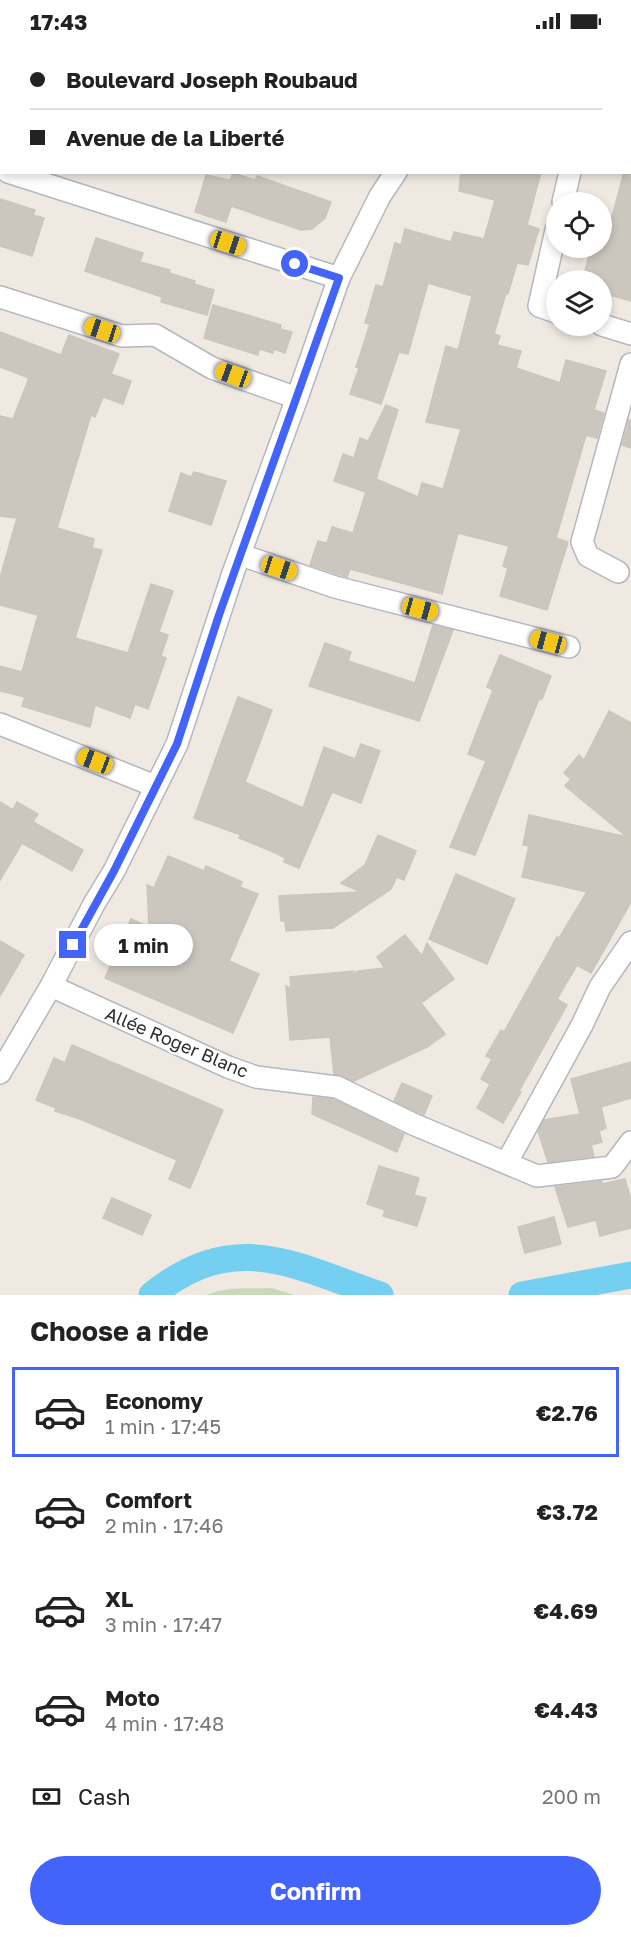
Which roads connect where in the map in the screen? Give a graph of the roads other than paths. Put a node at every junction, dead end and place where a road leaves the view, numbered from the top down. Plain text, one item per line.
1 (14, 174) edge
2 (395, 174) edge
3 (570, 174) edge
4 (565, 192) edge
5 (546, 275) edge
6 (339, 278) junction
7 (0, 297) edge
8 (546, 308) edge
9 (612, 328) edge
10 (631, 334) edge
11 (631, 364) edge
12 (297, 398) junction
13 (241, 555) junction
14 (618, 572) dead end
15 (569, 647) dead end
16 (0, 724) edge
17 (155, 786) junction
18 (631, 942) edge
19 (51, 986) junction
20 (0, 1073) edge
21 (631, 1142) edge
22 (507, 1162) junction

1 - 6 street
2 - 6 street
3 - 4 street
5 - 8 street
6 - 12 street
7 - 12 street
9 - 10 street
11 - 14 street
12 - 13 street
13 - 15 street
13 - 17 street
16 - 17 street
17 - 19 street
18 - 22 street
19 - 20 street
19 - 22 street, Allée Roger Blanc
21 - 22 street, Allée Roger Blanc

